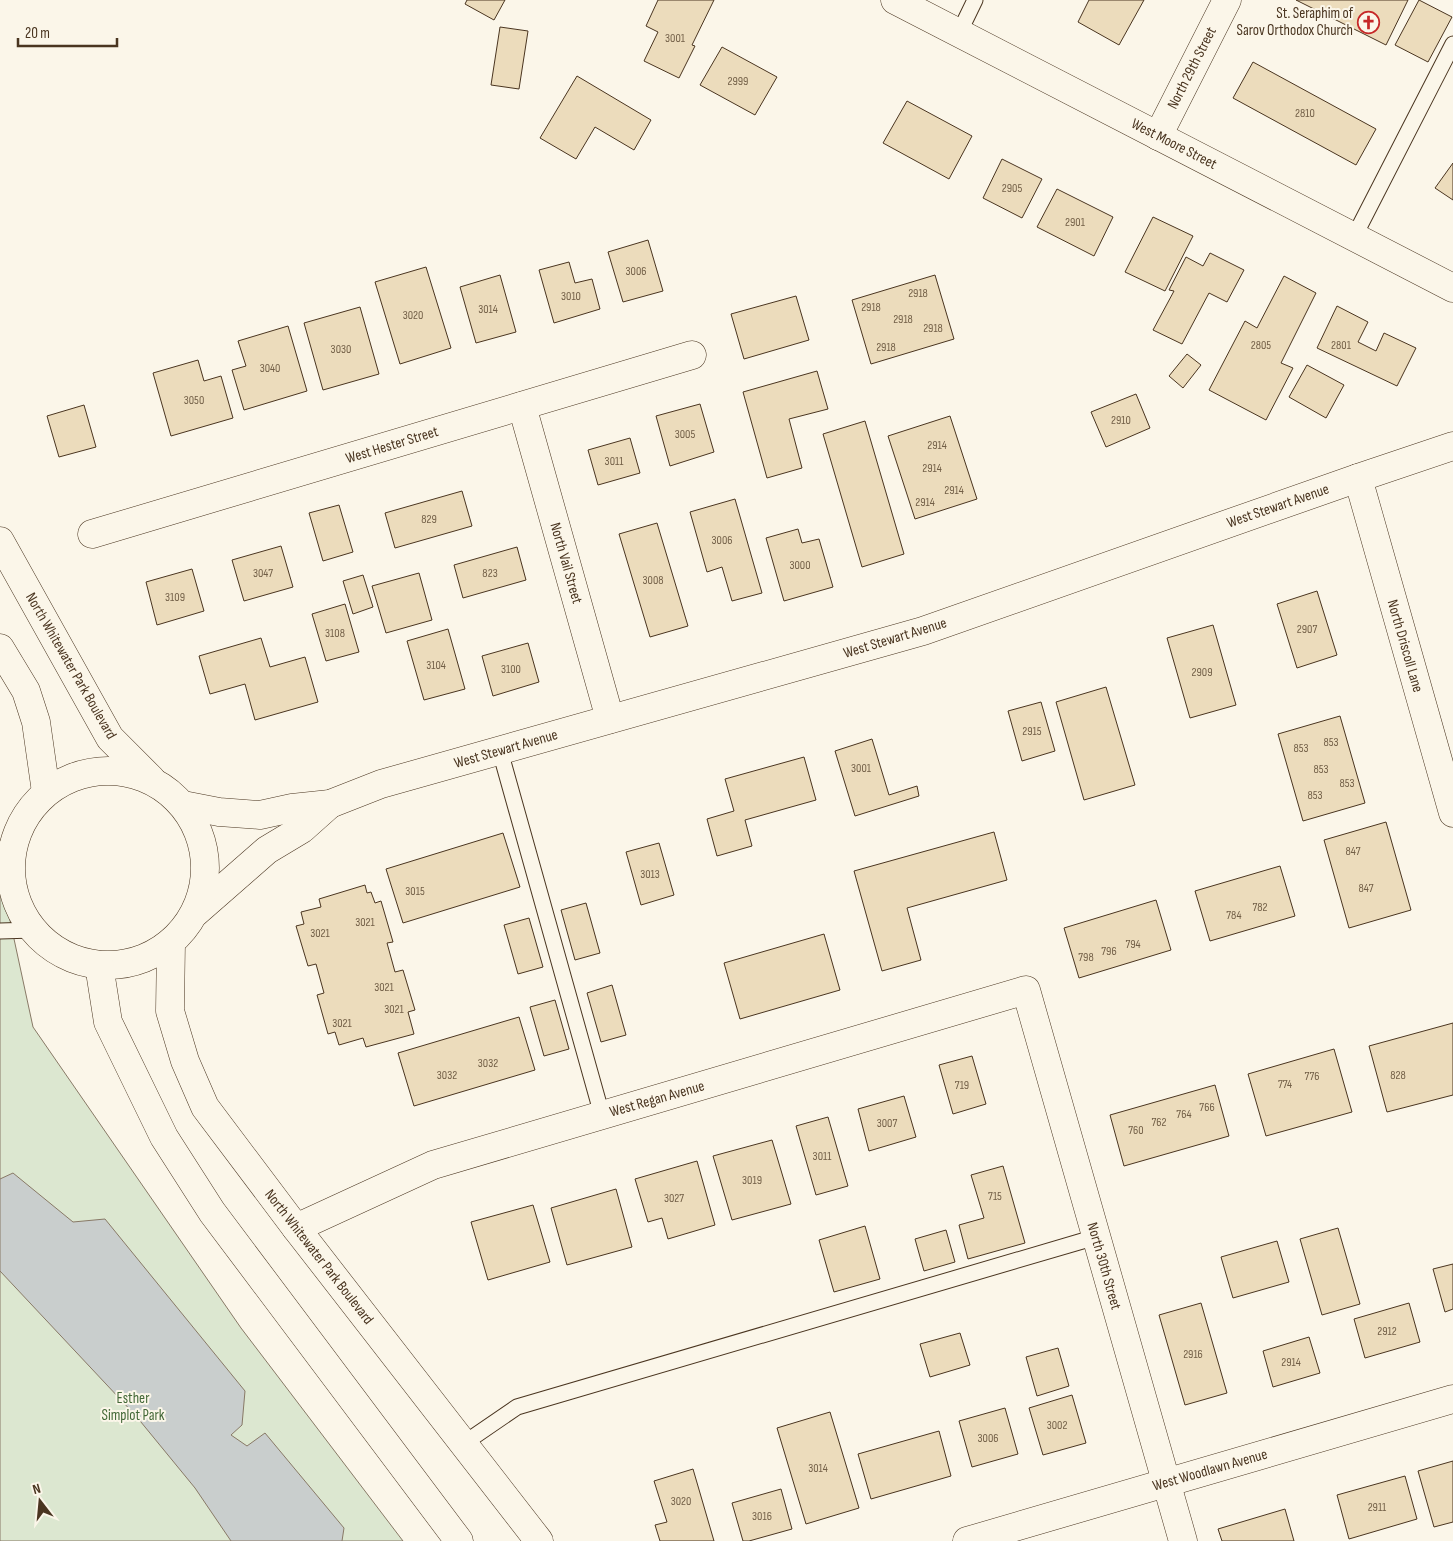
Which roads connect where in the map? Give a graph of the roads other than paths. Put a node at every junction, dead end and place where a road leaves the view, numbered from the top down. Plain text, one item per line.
1 (894, 0) edge
2 (975, 0) edge
3 (1227, 0) edge
4 (959, 33) junction
5 (1453, 44) edge
6 (1158, 136) junction
7 (1354, 237) junction
8 (1453, 288) edge
9 (692, 355) dead end
10 (522, 406) junction
11 (1453, 446) edge
12 (1358, 478) junction
13 (92, 534) dead end
14 (0, 541) edge
15 (0, 648) edge
16 (610, 719) junction
17 (500, 750) junction
18 (154, 781) junction
19 (46, 792) junction
20 (330, 804) junction
21 (183, 805) junction
22 (1453, 813) edge
23 (7, 846) edge
24 (195, 913) junction
25 (33, 930) junction
26 (0, 931) edge
27 (171, 942) junction
28 (99, 964) junction
29 (1026, 990) joint
30 (602, 1115) junction
31 (296, 1228) junction
32 (1096, 1238) junction
33 (1453, 1399) edge
34 (463, 1444) junction
35 (1166, 1483) junction
36 (459, 1541) edge
37 (539, 1541) edge
38 (967, 1541) edge
39 (1183, 1541) edge

1 - 4 street, West Moore Street
2 - 4 lane
3 - 6 street, North 29th Street
4 - 6 street, West Moore Street
5 - 7 lane
6 - 7 street, West Moore Street
7 - 8 street, West Moore Street
9 - 10 street, West Hester Street
10 - 13 street, West Hester Street
10 - 16 street, North Vail Street
11 - 12 street, West Stewart Avenue
12 - 16 street, West Stewart Avenue
12 - 22 street, North Driscoll Lane
14 - 18 street, North Whitewater Park Boulevard
15 - 19 street
16 - 17 street, West Stewart Avenue
17 - 20 street, West Stewart Avenue
17 - 30 lane
18 - 19 street
18 - 21 street
19 - 23 street
20 - 21 street, West Stewart Avenue
20 - 24 street, West Stewart Avenue
21 - 24 street
23 - 25 street
24 - 27 street
25 - 26 lane
25 - 28 street
27 - 28 street
27 - 31 street, North Whitewater Park Boulevard
28 - 36 street
29 - 30 street, West Regan Avenue
29 - 32 street, North 30th Street
30 - 31 street, West Regan Avenue
31 - 34 street, North Whitewater Park Boulevard
32 - 34 lane
32 - 35 street, North 30th Street
33 - 35 street, West Woodlawn Avenue
34 - 37 street, North Whitewater Park Boulevard
35 - 38 street, West Woodlawn Avenue
35 - 39 street, North 30th Street

